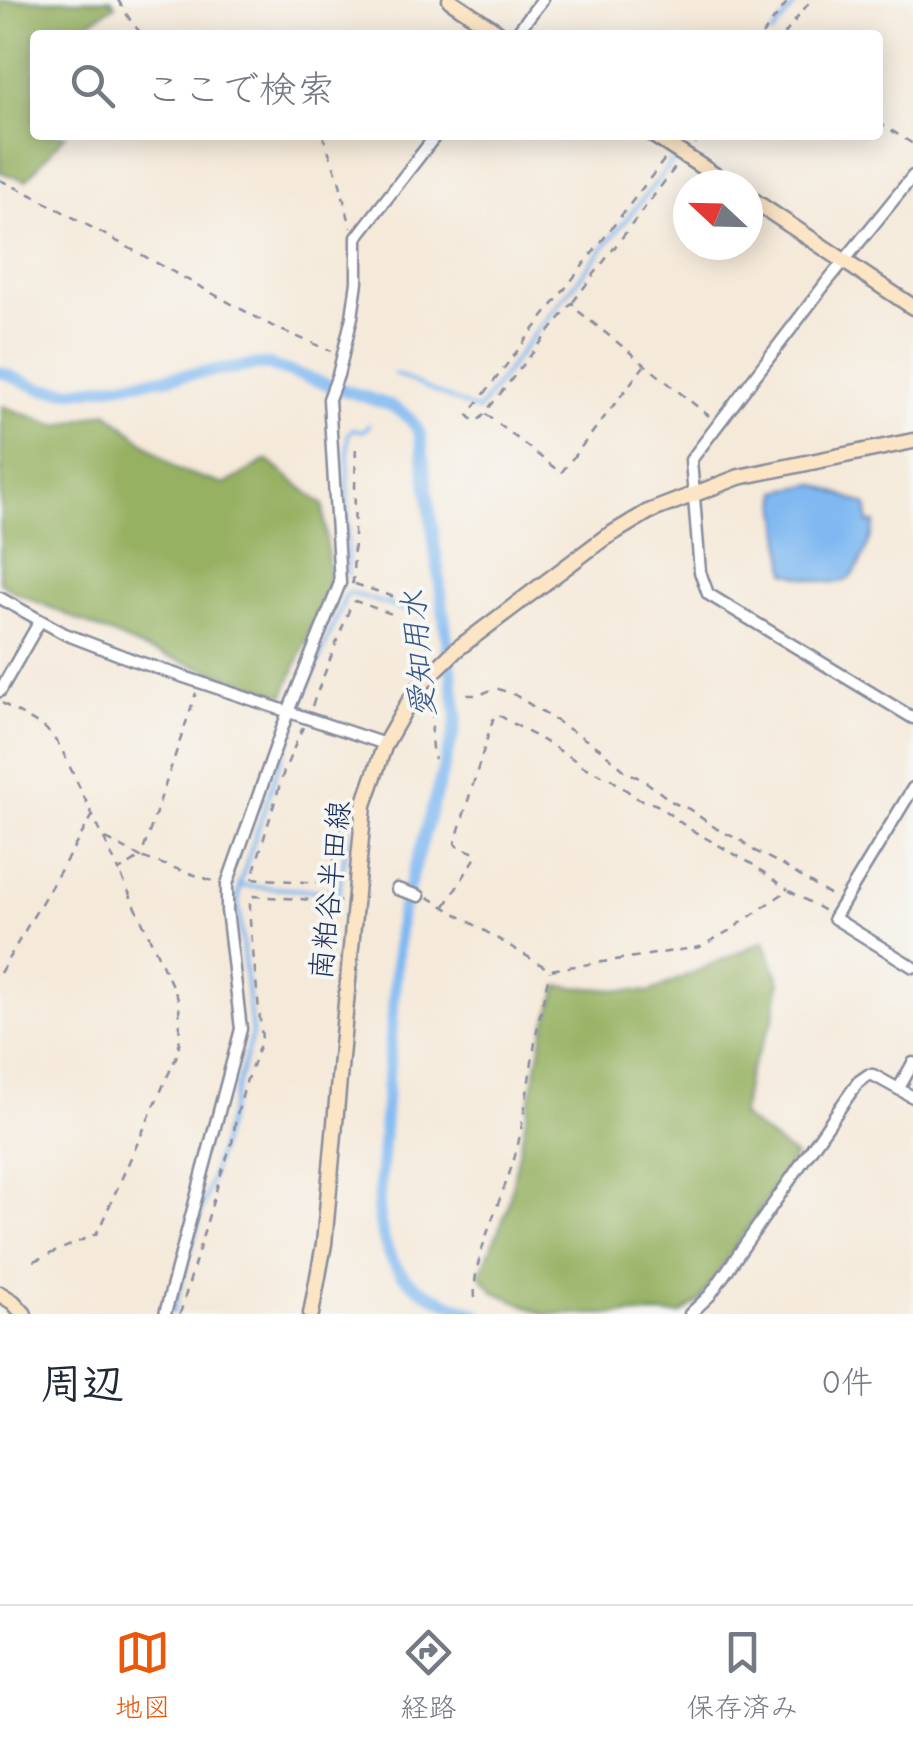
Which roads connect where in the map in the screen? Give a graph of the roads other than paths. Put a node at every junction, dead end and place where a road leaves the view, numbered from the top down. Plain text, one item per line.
1 (450, 0) edge
2 (542, 0) edge
3 (495, 30) edge
4 (519, 30) edge
5 (432, 140) edge
6 (661, 140) edge
7 (707, 170) edge
8 (913, 176) edge
9 (763, 207) edge
10 (845, 261) junction
11 (913, 306) edge
12 (913, 441) edge
13 (693, 495) junction
14 (0, 598) edge
15 (40, 621) junction
16 (0, 691) edge
17 (288, 712) junction
18 (913, 718) edge
19 (385, 744) junction
20 (913, 788) edge
21 (397, 889) dead end
22 (419, 896) road end
23 (913, 967) edge
24 (913, 1063) edge
25 (899, 1088) junction
26 (913, 1097) edge
27 (0, 1294) edge
28 (24, 1314) edge
29 (166, 1314) edge
30 (311, 1314) edge
31 (690, 1314) edge

1 - 3 main road
2 - 4 street
5 - 17 street
6 - 7 main road
8 - 10 street
9 - 10 main road
10 - 11 main road
10 - 13 street
12 - 13 main road, 南粕谷半田線
13 - 18 street
13 - 19 main road, 南粕谷半田線
14 - 15 street
15 - 16 street
15 - 17 street
17 - 19 street
17 - 29 street
19 - 30 main road, 南粕谷半田線
20 - 23 street
21 - 22 street
24 - 25 street
25 - 26 street
25 - 31 street
27 - 28 main road

